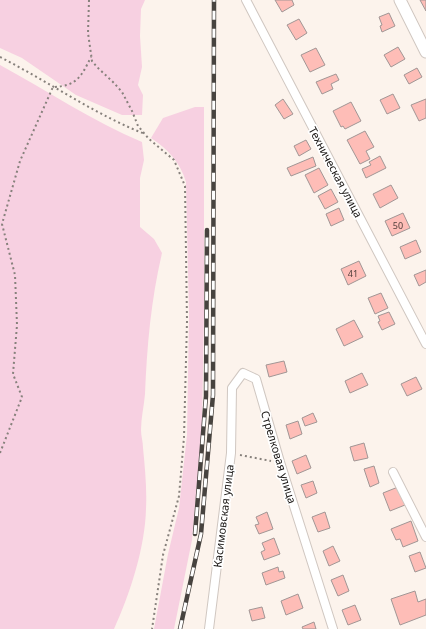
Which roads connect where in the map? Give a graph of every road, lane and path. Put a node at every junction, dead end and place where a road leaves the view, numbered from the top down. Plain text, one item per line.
1 (89, 0) edge
2 (246, 0) edge
3 (400, 0) edge
4 (426, 52) edge
5 (92, 56) junction
6 (0, 57) edge
7 (53, 87) junction
8 (145, 134) junction
9 (426, 344) edge
10 (0, 453) edge
11 (231, 453) junction
12 (280, 462) junction
13 (393, 472) dead end
14 (426, 537) edge
15 (152, 629) edge
16 (209, 629) edge
17 (333, 629) edge

1 - 5 path
2 - 9 street, Техническая улица
3 - 4 street
5 - 7 path
5 - 8 path
6 - 7 path
7 - 8 path
7 - 10 path
8 - 15 path
11 - 12 path, Касимовская улица
11 - 12 street, Стрелковая улица
11 - 16 street, Касимовская улица
12 - 17 street, Стрелковая улица
13 - 14 street

